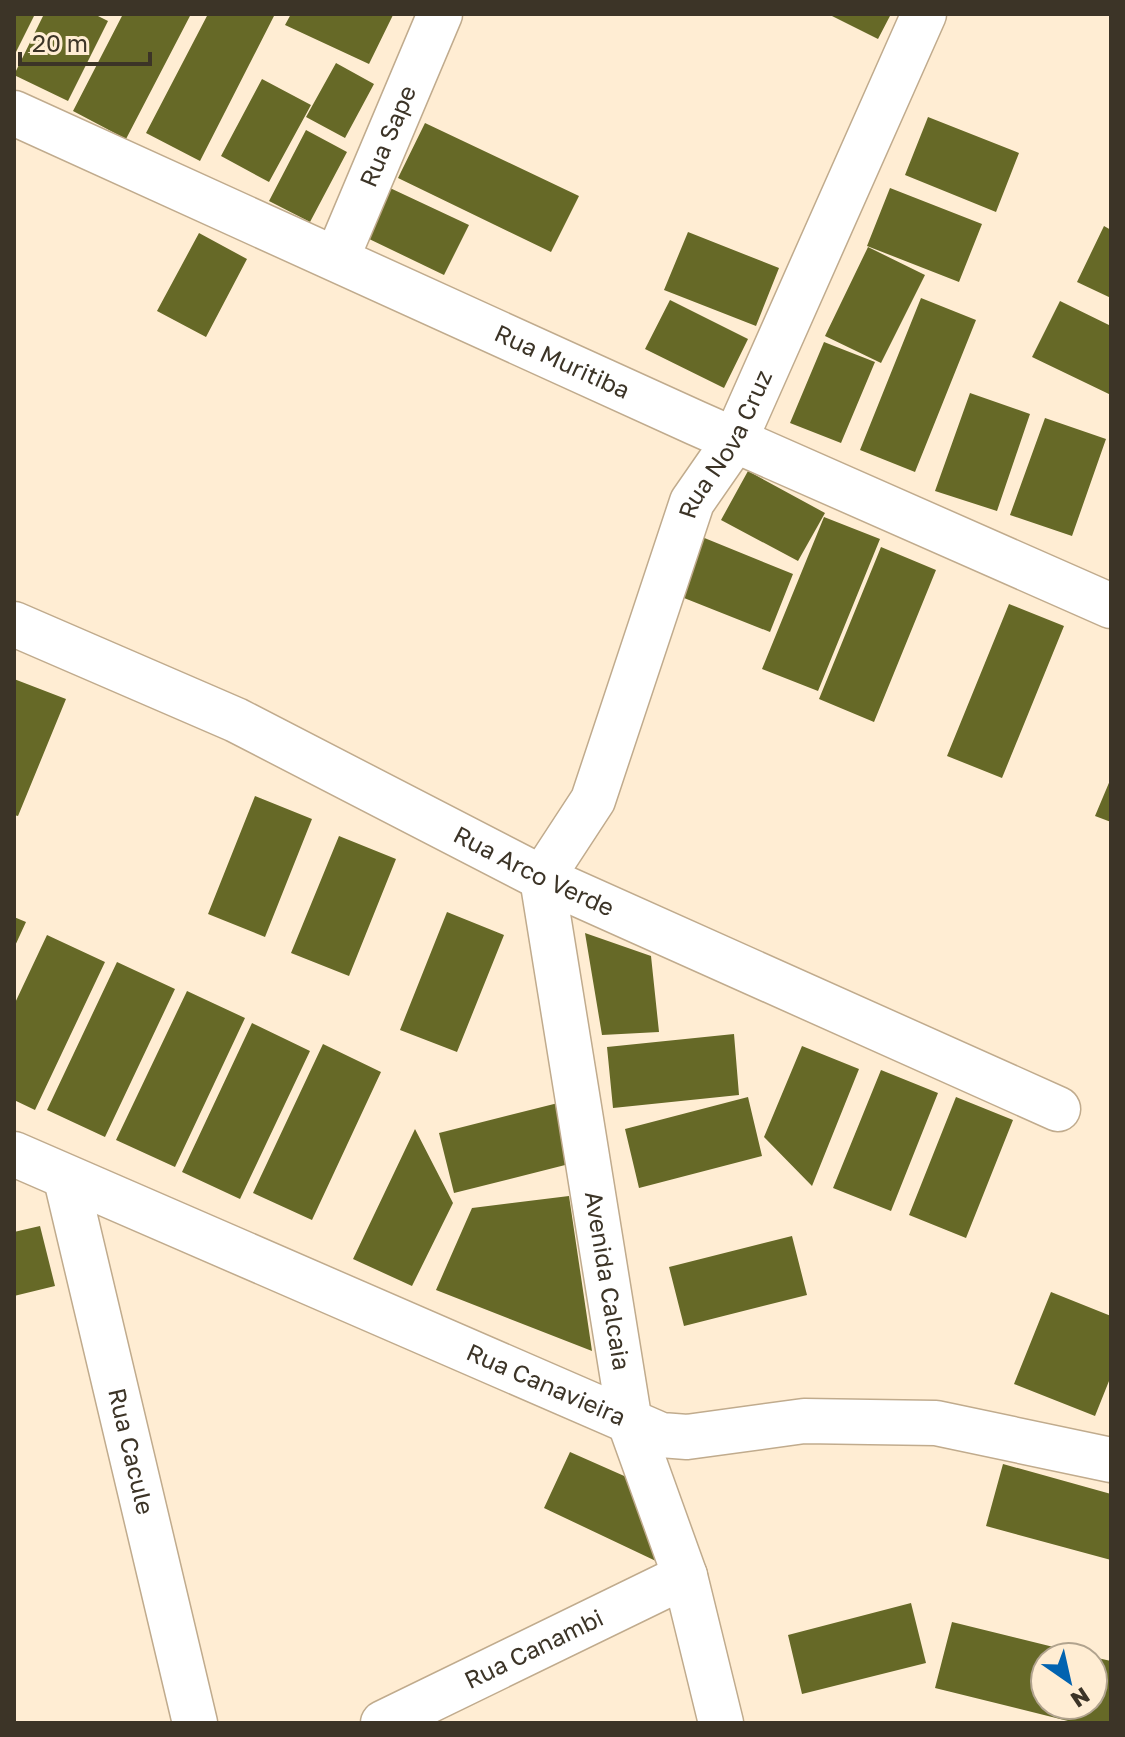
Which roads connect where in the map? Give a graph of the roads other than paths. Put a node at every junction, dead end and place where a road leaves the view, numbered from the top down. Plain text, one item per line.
1 (440, 14) edge
2 (924, 14) edge
3 (14, 113) edge
4 (337, 258) junction
5 (735, 440) junction
6 (1111, 606) edge
7 (14, 624) edge
8 (542, 878) junction
9 (1058, 1109) dead end
10 (14, 1154) edge
11 (66, 1179) junction
12 (630, 1423) junction
13 (1111, 1460) edge
14 (685, 1576) junction
15 (195, 1723) edge
16 (383, 1723) edge
17 (721, 1723) edge

1 - 4 street, Rua Sape
2 - 5 street, Rua Nova Cruz
3 - 4 street, Rua Muritiba
4 - 5 street, Rua Muritiba
5 - 6 street, Rua Muritiba
5 - 8 street, Rua Nova Cruz
7 - 8 street, Rua Arco Verde
8 - 9 street, Rua Arco Verde
8 - 12 street, Avenida Calcaia
10 - 11 street, Rua Canavieira
11 - 12 street, Rua Canavieira
11 - 15 street, Rua Cacule
12 - 13 street, Rua Canavieira
12 - 14 street, Avenida Calcaia
14 - 16 street, Rua Canambi
14 - 17 street, Avenida Calcaia

